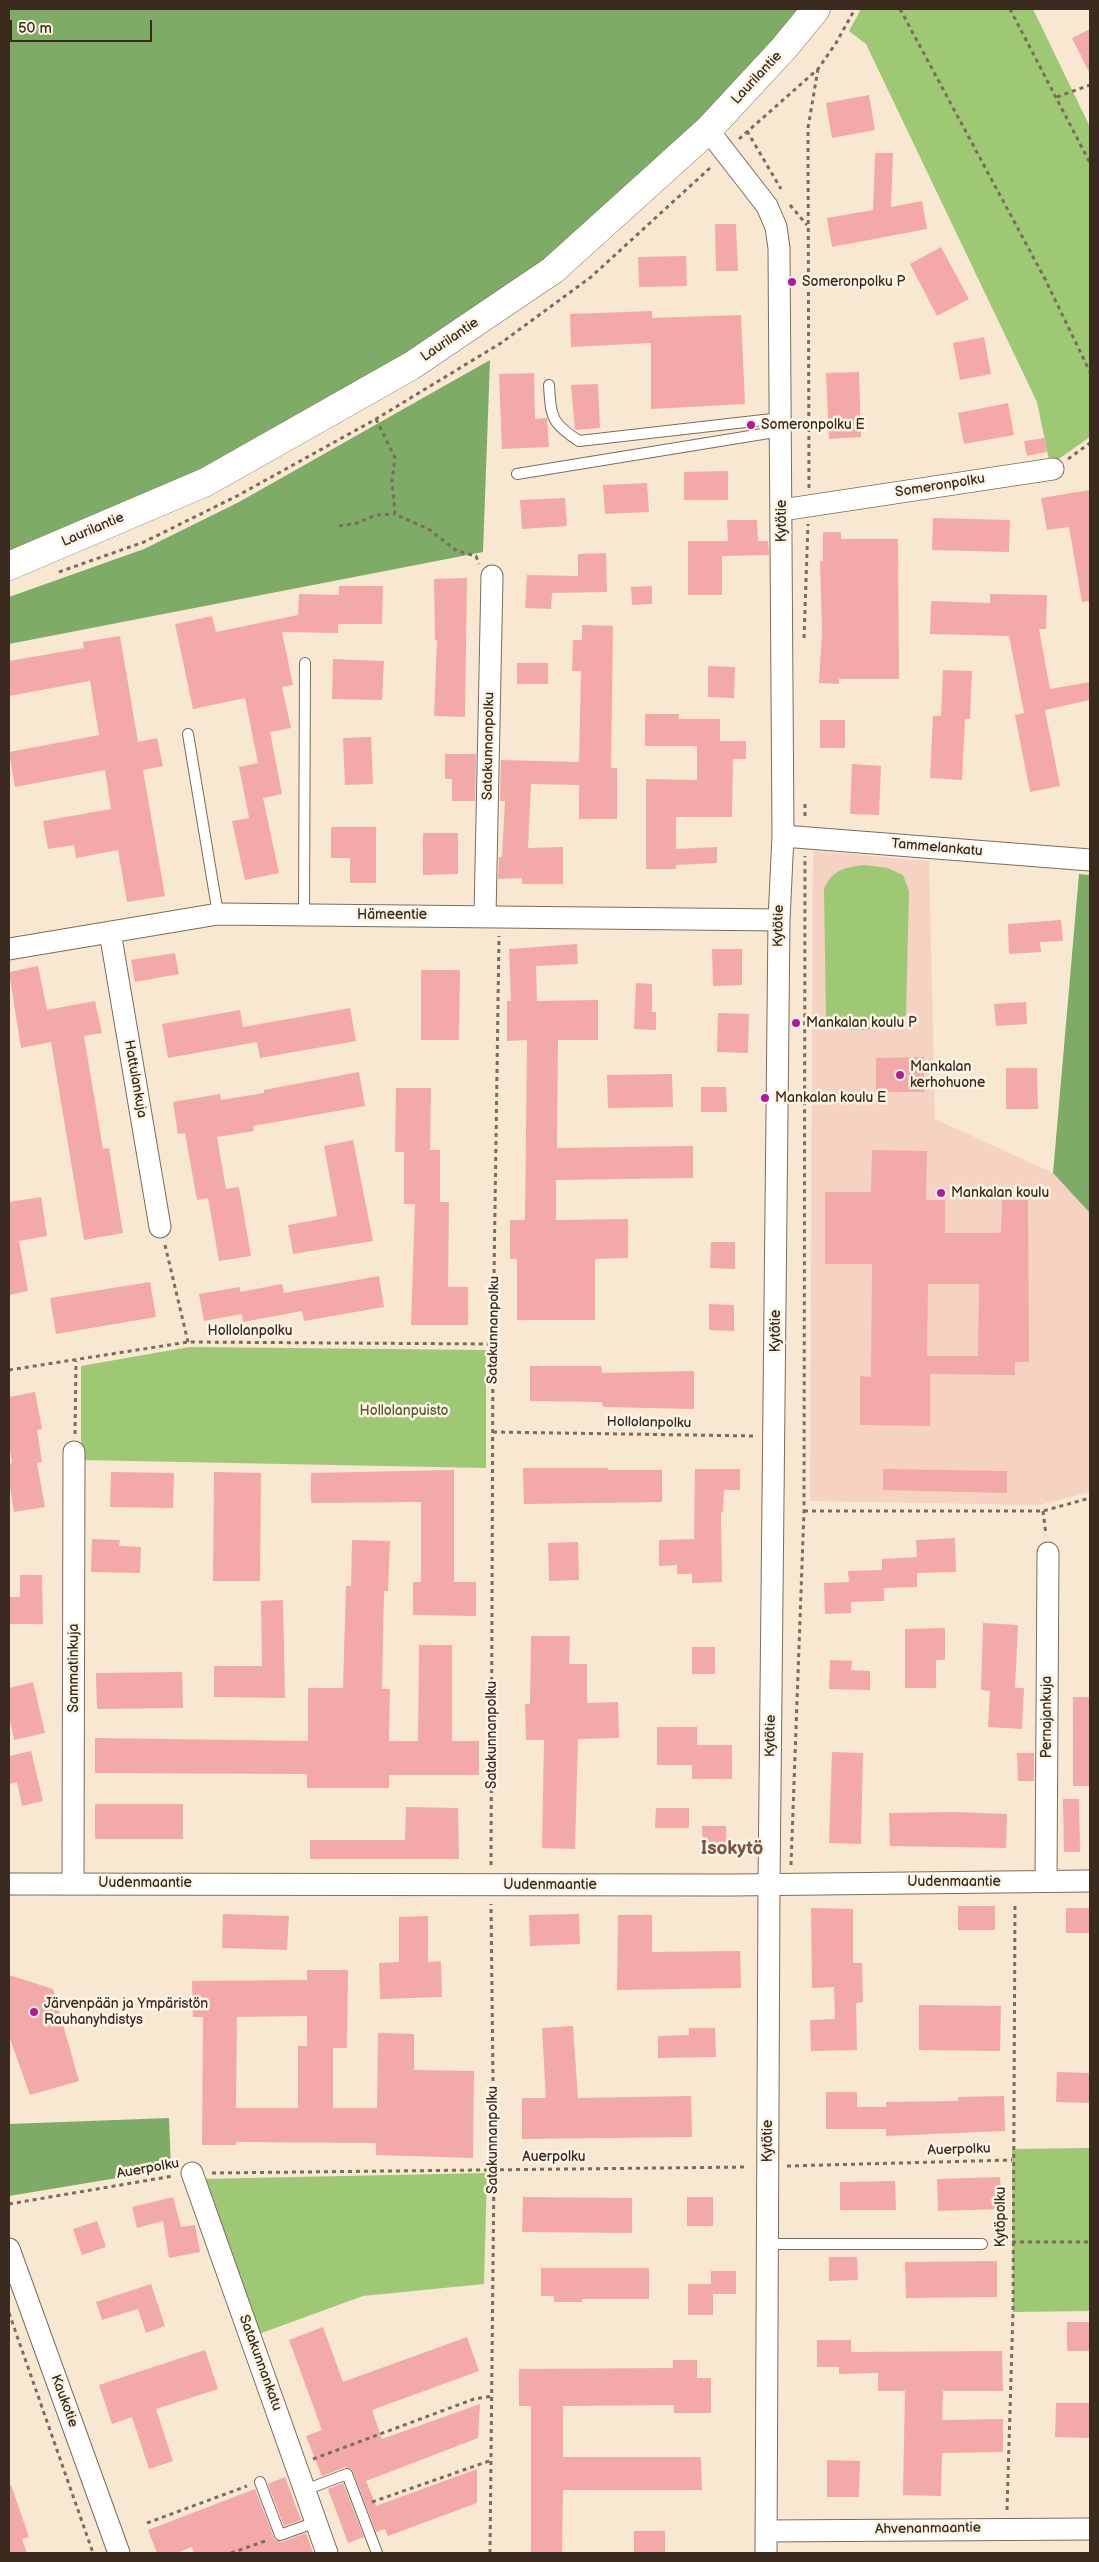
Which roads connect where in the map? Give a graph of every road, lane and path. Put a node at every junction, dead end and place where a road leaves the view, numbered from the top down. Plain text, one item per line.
1 (816, 9) edge
2 (855, 9) edge
3 (900, 9) edge
4 (1010, 9) edge
5 (818, 68) junction
6 (1090, 85) edge
7 (1057, 97) junction
8 (708, 130) junction
9 (1090, 163) edge
10 (783, 194) dead end
11 (787, 202) dead end
12 (807, 225) junction
13 (1090, 372) edge
14 (549, 385) dead end
15 (376, 420) dead end
16 (781, 424) junction
17 (1090, 443) edge
18 (1053, 469) joint
19 (517, 474) dead end
20 (808, 506) junction
21 (782, 510) junction
22 (395, 514) junction
23 (340, 526) dead end
24 (9, 566) edge
25 (492, 576) joint
26 (803, 644) dead end
27 (305, 663) dead end
28 (188, 734) dead end
29 (804, 802) dead end
30 (783, 836) junction
31 (806, 837) junction
32 (1090, 860) edge
33 (218, 914) junction
34 (304, 914) junction
35 (492, 916) junction
36 (779, 920) junction
37 (110, 932) junction
38 (9, 949) edge
39 (160, 1227) joint
40 (188, 1342) junction
41 (493, 1344) junction
42 (76, 1361) junction
43 (9, 1370) edge
44 (493, 1432) junction
45 (804, 1435) junction
46 (775, 1436) junction
47 (74, 1452) joint
48 (1090, 1498) edge
49 (804, 1511) junction
50 (1048, 1553) dead end
51 (1046, 1880) junction
52 (1015, 1881) junction
53 (1090, 1881) edge
54 (73, 1883) junction
55 (791, 1883) junction
56 (9, 1884) edge
57 (491, 1885) junction
58 (769, 1885) junction
59 (1012, 2160) junction
60 (768, 2166) junction
61 (494, 2169) junction
62 (192, 2173) junction
63 (9, 2204) edge
64 (1012, 2242) junction
65 (1090, 2242) edge
66 (768, 2244) junction
67 (982, 2244) dead end
68 (9, 2249) edge
69 (9, 2313) edge
70 (493, 2396) junction
71 (492, 2460) junction
72 (296, 2465) junction
73 (260, 2482) joint
74 (305, 2490) junction
75 (360, 2506) junction
76 (316, 2522) junction
77 (147, 2523) dead end
78 (1007, 2528) junction
79 (1090, 2529) edge
80 (766, 2531) junction
81 (280, 2535) junction
82 (93, 2553) edge
83 (119, 2553) edge
84 (231, 2553) edge
85 (327, 2553) edge
86 (377, 2553) edge
87 (490, 2553) edge
88 (766, 2553) edge

1 - 8 street, Laurilantie
2 - 5 path
3 - 13 path
4 - 7 path
5 - 10 path
5 - 12 path
6 - 7 path
7 - 9 path
8 - 16 street, Kytötie
8 - 24 street, Laurilantie
11 - 12 path
12 - 20 path
14 - 16 lane
15 - 22 path
16 - 19 lane
16 - 21 street, Kytötie
17 - 18 path
18 - 20 street, Someronpolku
20 - 21 street, Someronpolku
20 - 26 path
21 - 30 street, Kytötie
22 - 23 path
22 - 25 path
25 - 35 street, Satakunnanpolku
27 - 34 lane
28 - 33 lane
29 - 31 path
30 - 31 street, Tammelankatu
30 - 36 street, Kytötie
31 - 32 street, Tammelankatu
31 - 45 path
33 - 34 street, Hämeentie
33 - 37 street, Hämeentie
34 - 35 street, Hämeentie
35 - 36 street, Hämeentie
35 - 41 path, Satakunnanpolku
36 - 46 street, Kytötie
37 - 38 street, Hämeentie
37 - 39 street, Hattulankuja
39 - 40 path
40 - 41 path, Hollolanpolku
40 - 42 path, Hollolanpolku
41 - 44 path, Satakunnanpolku
42 - 43 path, Hollolanpolku
42 - 47 path
44 - 46 path, Hollolanpolku
44 - 57 path, Satakunnanpolku
45 - 46 path, Hollolanpolku
45 - 49 path
46 - 58 street, Kytötie
47 - 54 street, Sammatinkuja
48 - 49 path
49 - 55 path
50 - 51 street, Pernajankuja
51 - 52 street, Uudenmaantie
51 - 53 street, Uudenmaantie
52 - 55 street, Uudenmaantie
52 - 59 path, Kytöpolku
54 - 56 street, Uudenmaantie
54 - 57 street, Uudenmaantie
55 - 58 street, Uudenmaantie
57 - 58 street, Uudenmaantie
57 - 61 path, Satakunnanpolku
58 - 60 street, Kytötie
59 - 60 path, Auerpolku
59 - 64 path, Kytöpolku
60 - 61 path, Auerpolku
60 - 66 street, Kytötie
61 - 62 path, Auerpolku
61 - 70 path, Satakunnanpolku
62 - 63 path, Auerpolku
62 - 72 street, Satakunnankatu
64 - 65 path
64 - 78 path, Kytöpolku
66 - 67 lane
66 - 80 street, Kytötie
68 - 83 street, Kaukotie
69 - 82 path
70 - 71 path, Satakunnanpolku
70 - 72 path
71 - 75 path
71 - 87 path, Satakunnanpolku
72 - 74 street, Satakunnankatu
73 - 77 path
73 - 81 lane
74 - 75 lane
74 - 76 street, Satakunnankatu
75 - 86 lane
76 - 81 lane
76 - 85 street, Satakunnankatu
78 - 79 street, Ahvenanmaantie
78 - 80 street, Ahvenanmaantie
80 - 88 street, Kytötie
81 - 84 path

